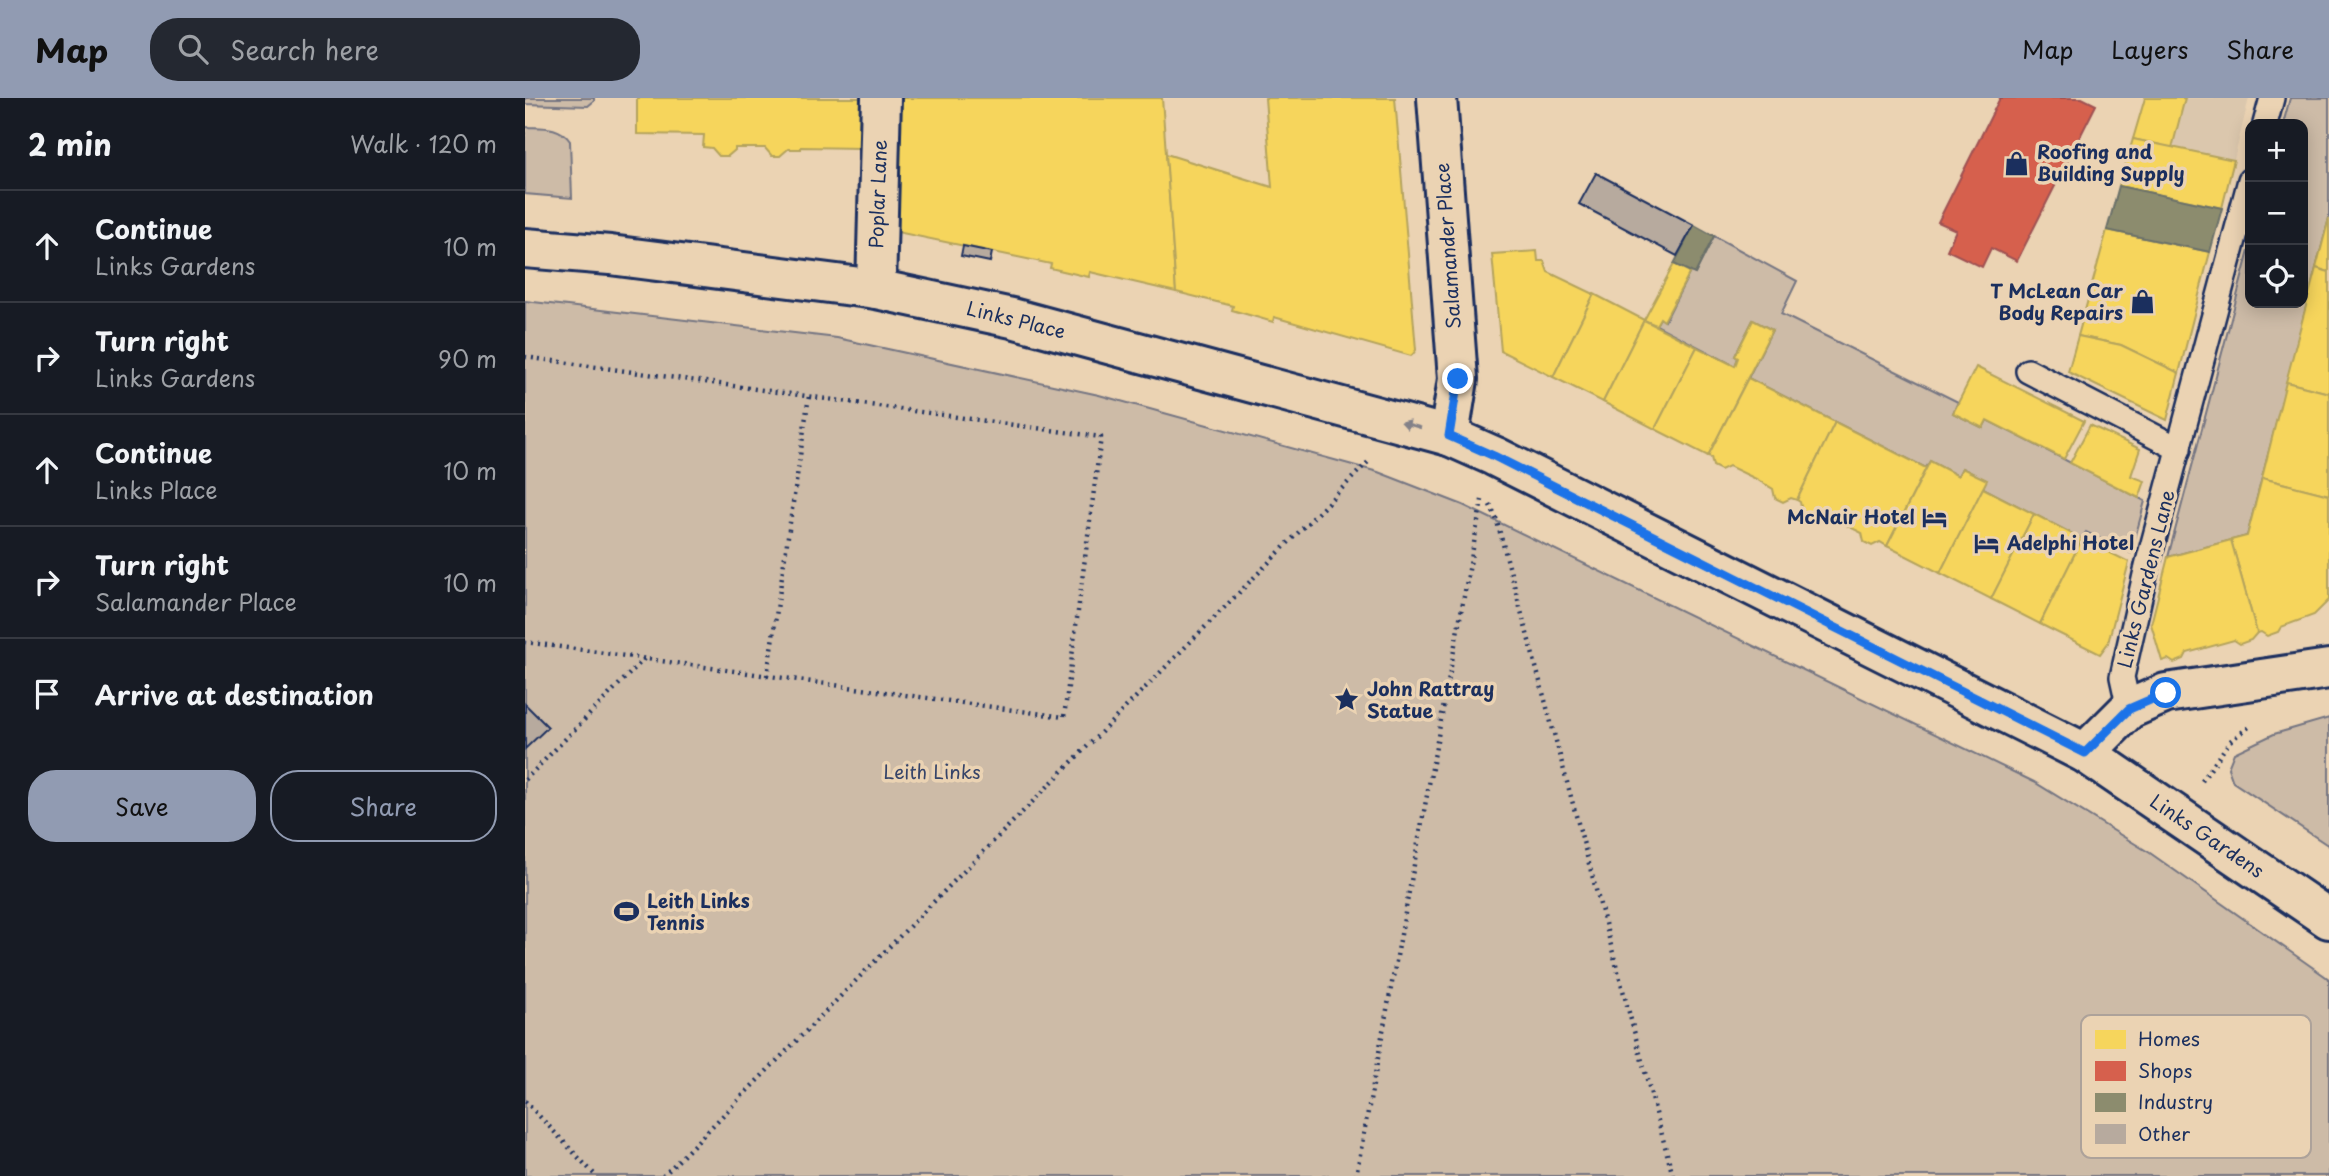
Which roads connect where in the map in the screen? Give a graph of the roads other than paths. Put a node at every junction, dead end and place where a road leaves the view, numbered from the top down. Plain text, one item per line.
1 (881, 98) edge
2 (1437, 98) edge
3 (2272, 98) edge
4 (2266, 119) edge
5 (2249, 182) edge
6 (525, 248) edge
7 (876, 289) junction
8 (2028, 371) dead end
9 (1449, 436) junction
10 (2179, 449) junction
11 (1494, 456) joint
12 (2329, 669) edge
13 (2129, 709) junction
14 (2085, 753) junction
15 (2329, 919) edge

1 - 7 street, Poplar Lane
2 - 9 street, Salamander Place
3 - 4 lane
5 - 10 lane, Links Gardens Lane
6 - 7 street, Links Place
9 -> 7 street, Links Place
8 - 10 lane
9 - 11 street, Links Place
10 - 13 lane, Links Gardens Lane
11 - 14 street, Links Gardens
12 - 13 street
13 - 14 street
14 - 15 street, Links Gardens

